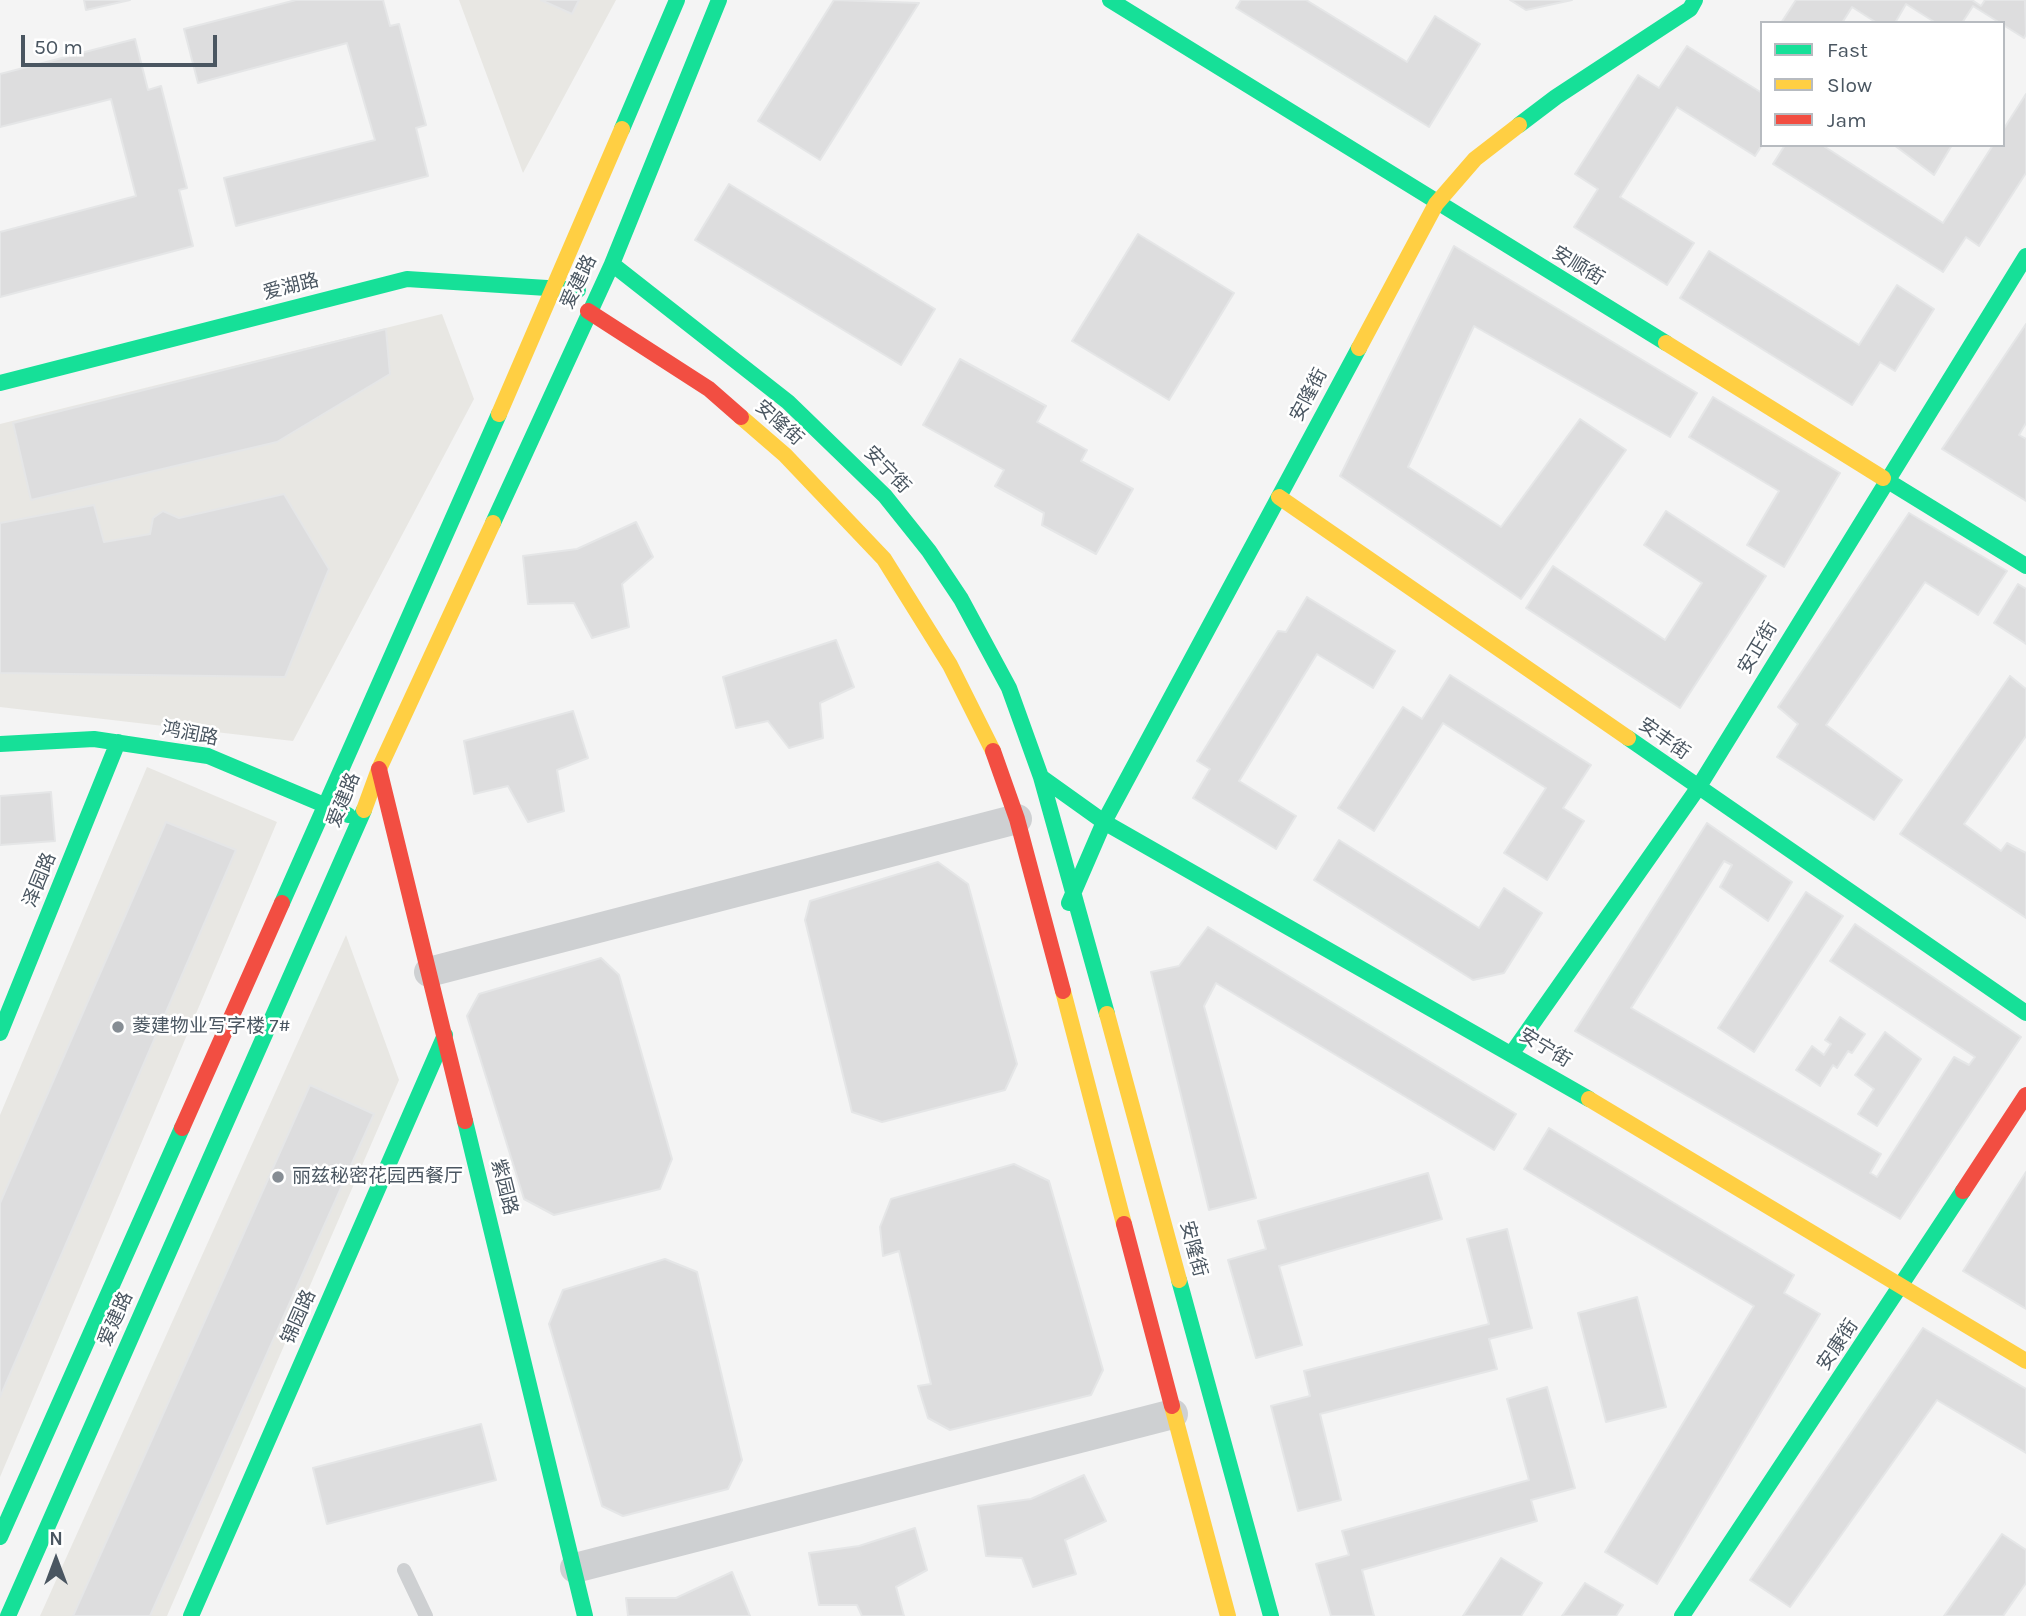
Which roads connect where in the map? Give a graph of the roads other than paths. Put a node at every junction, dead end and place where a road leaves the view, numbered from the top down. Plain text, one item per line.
1 (677, 0) edge
2 (719, 0) edge
3 (1110, 0) edge
4 (1156, 3) dead end
5 (1697, 3) edge
6 (1144, 21) junction
7 (1436, 204) junction
8 (2026, 256) edge
9 (612, 264) junction
10 (555, 288) junction
11 (598, 290) junction
12 (588, 311) junction
13 (0, 383) edge
14 (1886, 479) junction
15 (1279, 497) junction
16 (2026, 566) edge
17 (118, 742) junction
18 (0, 744) edge
19 (379, 769) junction
20 (1041, 778) junction
21 (1698, 788) junction
22 (324, 805) junction
23 (1017, 819) junction
24 (360, 821) junction
25 (1104, 822) junction
26 (1073, 893) junction
27 (1049, 950) junction
28 (429, 972) junction
29 (2026, 1013) edge
30 (0, 1033) edge
31 (445, 1035) junction
32 (1512, 1053) junction
33 (2026, 1096) edge
34 (1902, 1287) junction
35 (2026, 1360) edge
36 (1173, 1414) junction
37 (0, 1537) edge
38 (575, 1568) junction
39 (404, 1570) dead end
40 (8, 1616) edge
41 (191, 1616) edge
42 (426, 1616) edge
43 (585, 1616) edge
44 (1228, 1616) edge
45 (1271, 1616) edge
46 (1682, 1616) edge

1 - 10 main road, 爱建路
2 - 9 main road, 爱建路
3 - 6 main road, 安顺街
4 - 6 main road
5 - 7 main road, 安隆街
6 - 7 main road, 安顺街
7 - 14 main road, 安顺街
7 - 15 main road, 安隆街
8 - 14 main road, 安正街
9 - 11 main road, 爱建路
9 - 20 main road, 安宁街
10 - 11 main road, 爱湖路
10 - 13 main road, 爱湖路
10 - 22 main road, 爱建路
11 - 12 main road, 爱建路
12 - 19 main road, 爱建路
12 - 23 main road, 安隆街
14 - 16 main road, 安顺街
14 - 21 main road, 安正街
15 - 21 main road, 安丰街
15 - 25 main road, 安隆街
17 - 18 main road, 鸿润路
17 - 22 main road, 鸿润路
17 - 30 main road, 泽园路
19 - 24 main road, 爱建路
19 - 28 main road, 紫园路
20 - 25 main road, 安宁街
20 - 26 main road, 安宁街
21 - 29 main road, 安丰街
21 - 32 main road, 安正街
22 - 24 main road, 鸿润路
22 - 37 main road, 爱建路
23 - 27 main road, 安隆街
23 - 28 street
24 - 40 main road, 爱建路
25 - 26 main road, 安隆街
25 - 32 main road, 安宁街
26 - 27 main road, 安隆街
26 - 45 main road, 安隆街
27 - 36 main road, 安隆街
28 - 31 main road, 紫园路
31 - 38 main road, 紫园路
31 - 41 main road, 锦园路
32 - 34 main road, 安宁街
33 - 34 main road, 安康街
34 - 35 main road, 安宁街
34 - 46 main road, 安康街
36 - 38 street
36 - 44 main road, 安隆街
38 - 43 main road, 紫园路
39 - 42 lane

